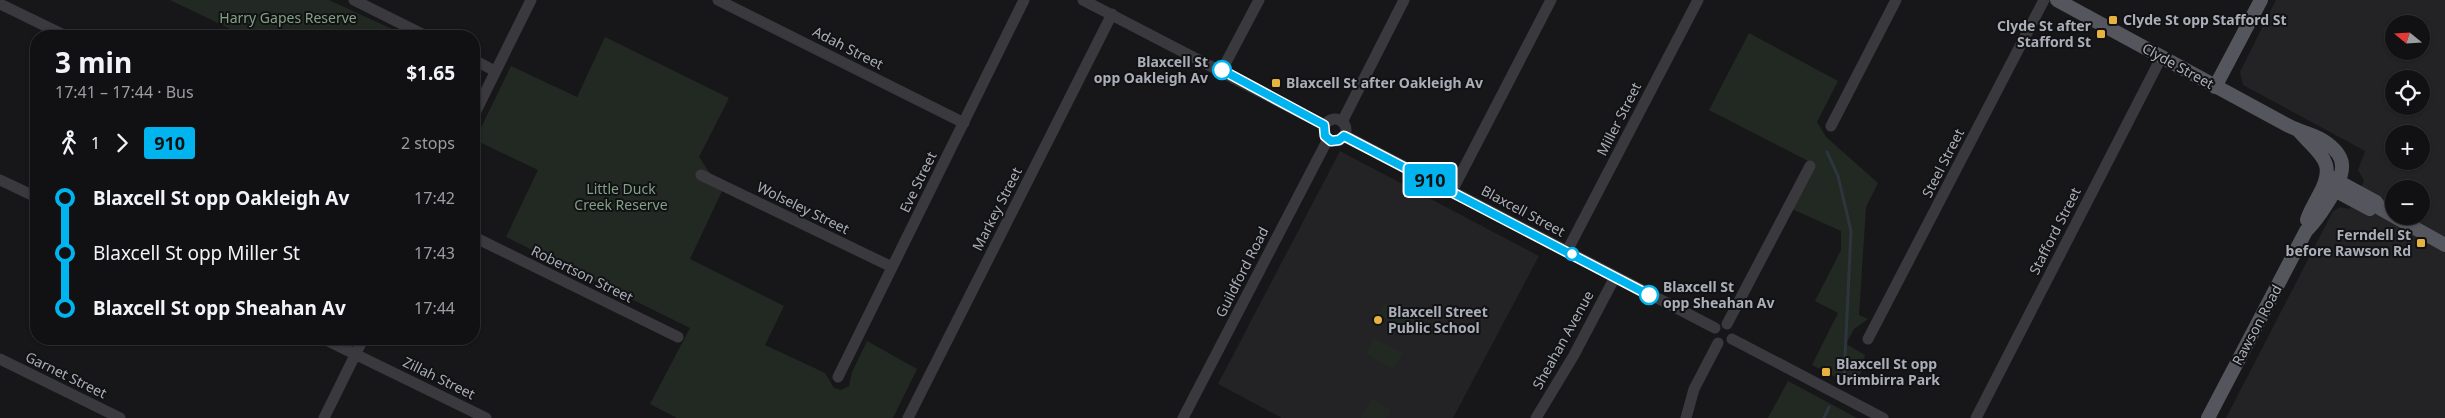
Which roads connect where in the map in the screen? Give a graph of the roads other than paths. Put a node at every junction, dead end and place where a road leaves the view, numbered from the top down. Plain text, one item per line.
1 (354, 0) edge
2 (530, 0) edge
3 (718, 0) edge
4 (1024, 0) edge
5 (1083, 0) edge
6 (1259, 0) edge
7 (1404, 0) edge
8 (1551, 0) edge
9 (1698, 0) edge
10 (1896, 0) edge
11 (2044, 0) edge
12 (2057, 0) edge
13 (2261, 0) edge
14 (0, 4) edge
15 (1112, 14) junction
16 (54, 30) edge
17 (414, 30) edge
18 (2161, 58) junction
19 (480, 63) edge
20 (1222, 70) junction
21 (495, 71) junction
22 (2216, 87) junction
23 (480, 102) edge
24 (1342, 122) junction
25 (964, 123) junction
26 (1324, 125) junction
27 (1831, 126) dead end
28 (1344, 136) junction
29 (1328, 139) junction
30 (1810, 166) dead end
31 (701, 175) dead end
32 (0, 180) edge
33 (2331, 183) junction
34 (1452, 191) junction
35 (30, 194) edge
36 (480, 240) edge
37 (2445, 245) edge
38 (1567, 251) junction
39 (892, 267) junction
40 (1615, 277) junction
41 (1727, 324) junction
42 (1715, 328) junction
43 (678, 337) dead end
44 (1732, 339) junction
45 (1868, 339) dead end
46 (1718, 343) junction
47 (337, 345) edge
48 (360, 345) edge
49 (356, 354) junction
50 (0, 360) edge
51 (838, 377) dead end
52 (120, 418) edge
53 (324, 418) edge
54 (486, 418) edge
55 (908, 418) edge
56 (1183, 418) edge
57 (1536, 418) edge
58 (1686, 418) edge
59 (1883, 418) edge
60 (1976, 418) edge
61 (2208, 418) edge

1 - 17 street
2 - 21 street
3 - 25 street, Adah Street
4 - 25 street, Eve Street
5 - 15 street
6 - 20 street
7 - 24 street
8 - 34 street
9 - 38 street, Miller Street
10 - 27 street
11 - 45 street, Steel Street
12 - 18 main road, Clyde Street
13 - 22 main road
14 - 16 street
15 - 20 street
15 - 55 street, Markey Street
18 - 22 main road, Clyde Street
18 - 60 street, Stafford Street
19 - 21 street
20 - 26 street
21 - 23 street
22 - 33 main road, Clyde Street
24 - 26 street
24 - 28 street
25 - 39 street, Eve Street
26 - 29 street
28 - 29 street
28 - 34 street, Blaxcell Street
29 - 56 street, Guildford Road
30 - 41 street
31 - 39 street, Wolseley Street
32 - 35 street
33 - 37 main road
33 - 61 main road, Rawson Road
34 - 38 street, Blaxcell Street
36 - 43 street, Robertson Street
38 - 40 street, Blaxcell Street
39 - 51 street, Eve Street
40 - 42 street, Blaxcell Street
40 - 57 street, Sheahan Avenue
41 - 42 street
41 - 44 street
42 - 46 street
44 - 46 street
44 - 59 street
46 - 58 street
47 - 49 street, Zillah Street
48 - 49 street
49 - 53 street
49 - 54 street, Zillah Street
50 - 52 street, Garnet Street

